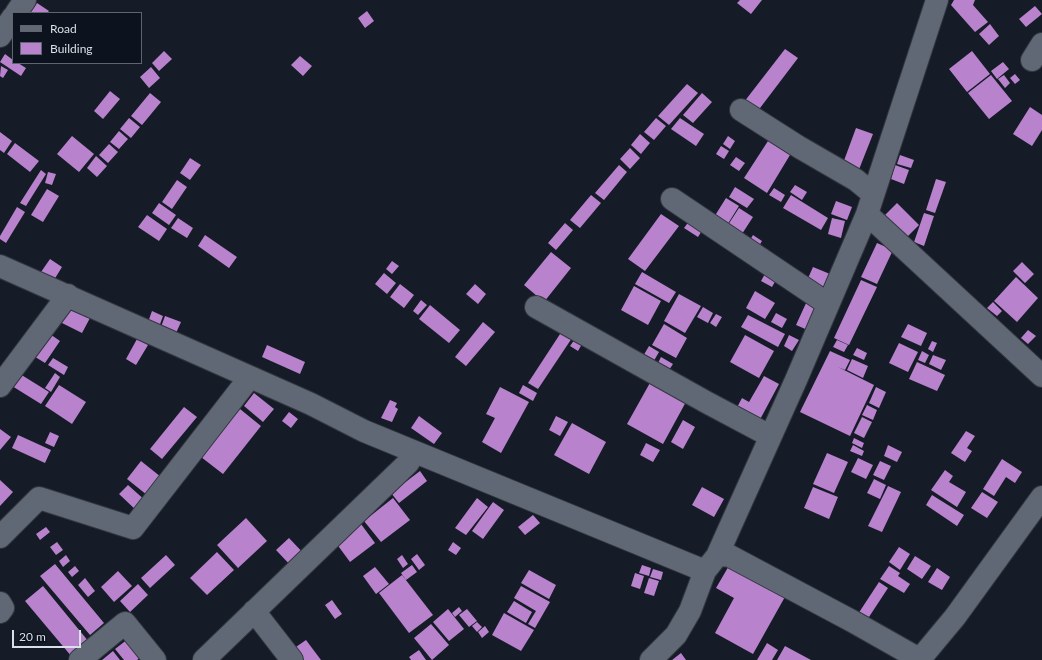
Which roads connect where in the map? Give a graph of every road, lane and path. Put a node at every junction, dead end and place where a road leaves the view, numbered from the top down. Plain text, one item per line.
1 (25, 0) edge
2 (937, 0) edge
3 (17, 12) edge
4 (12, 18) edge
5 (0, 36) edge
6 (741, 110) dead end
7 (672, 199) dead end
8 (870, 204) junction
9 (0, 266) edge
10 (68, 295) junction
11 (828, 304) junction
12 (536, 307) dead end
13 (1042, 376) edge
14 (250, 377) junction
15 (0, 386) edge
16 (770, 436) junction
17 (415, 452) junction
18 (1042, 498) edge
19 (0, 537) edge
20 (711, 563) junction
21 (0, 603) edge
22 (0, 612) edge
23 (254, 612) junction
24 (80, 660) edge
25 (155, 660) edge
26 (204, 660) edge
27 (292, 660) edge
28 (651, 660) edge
29 (921, 660) edge

1 - 3 street
2 - 8 street
4 - 5 street
6 - 8 street
7 - 11 street
8 - 11 street
8 - 13 street
9 - 10 street
10 - 14 street
10 - 15 street
11 - 16 street
12 - 16 street
14 - 17 street
14 - 19 street
16 - 20 street
17 - 20 street
17 - 23 street
18 - 29 street
20 - 28 street
20 - 29 street
21 - 22 street
23 - 26 street
23 - 27 street
24 - 25 street

